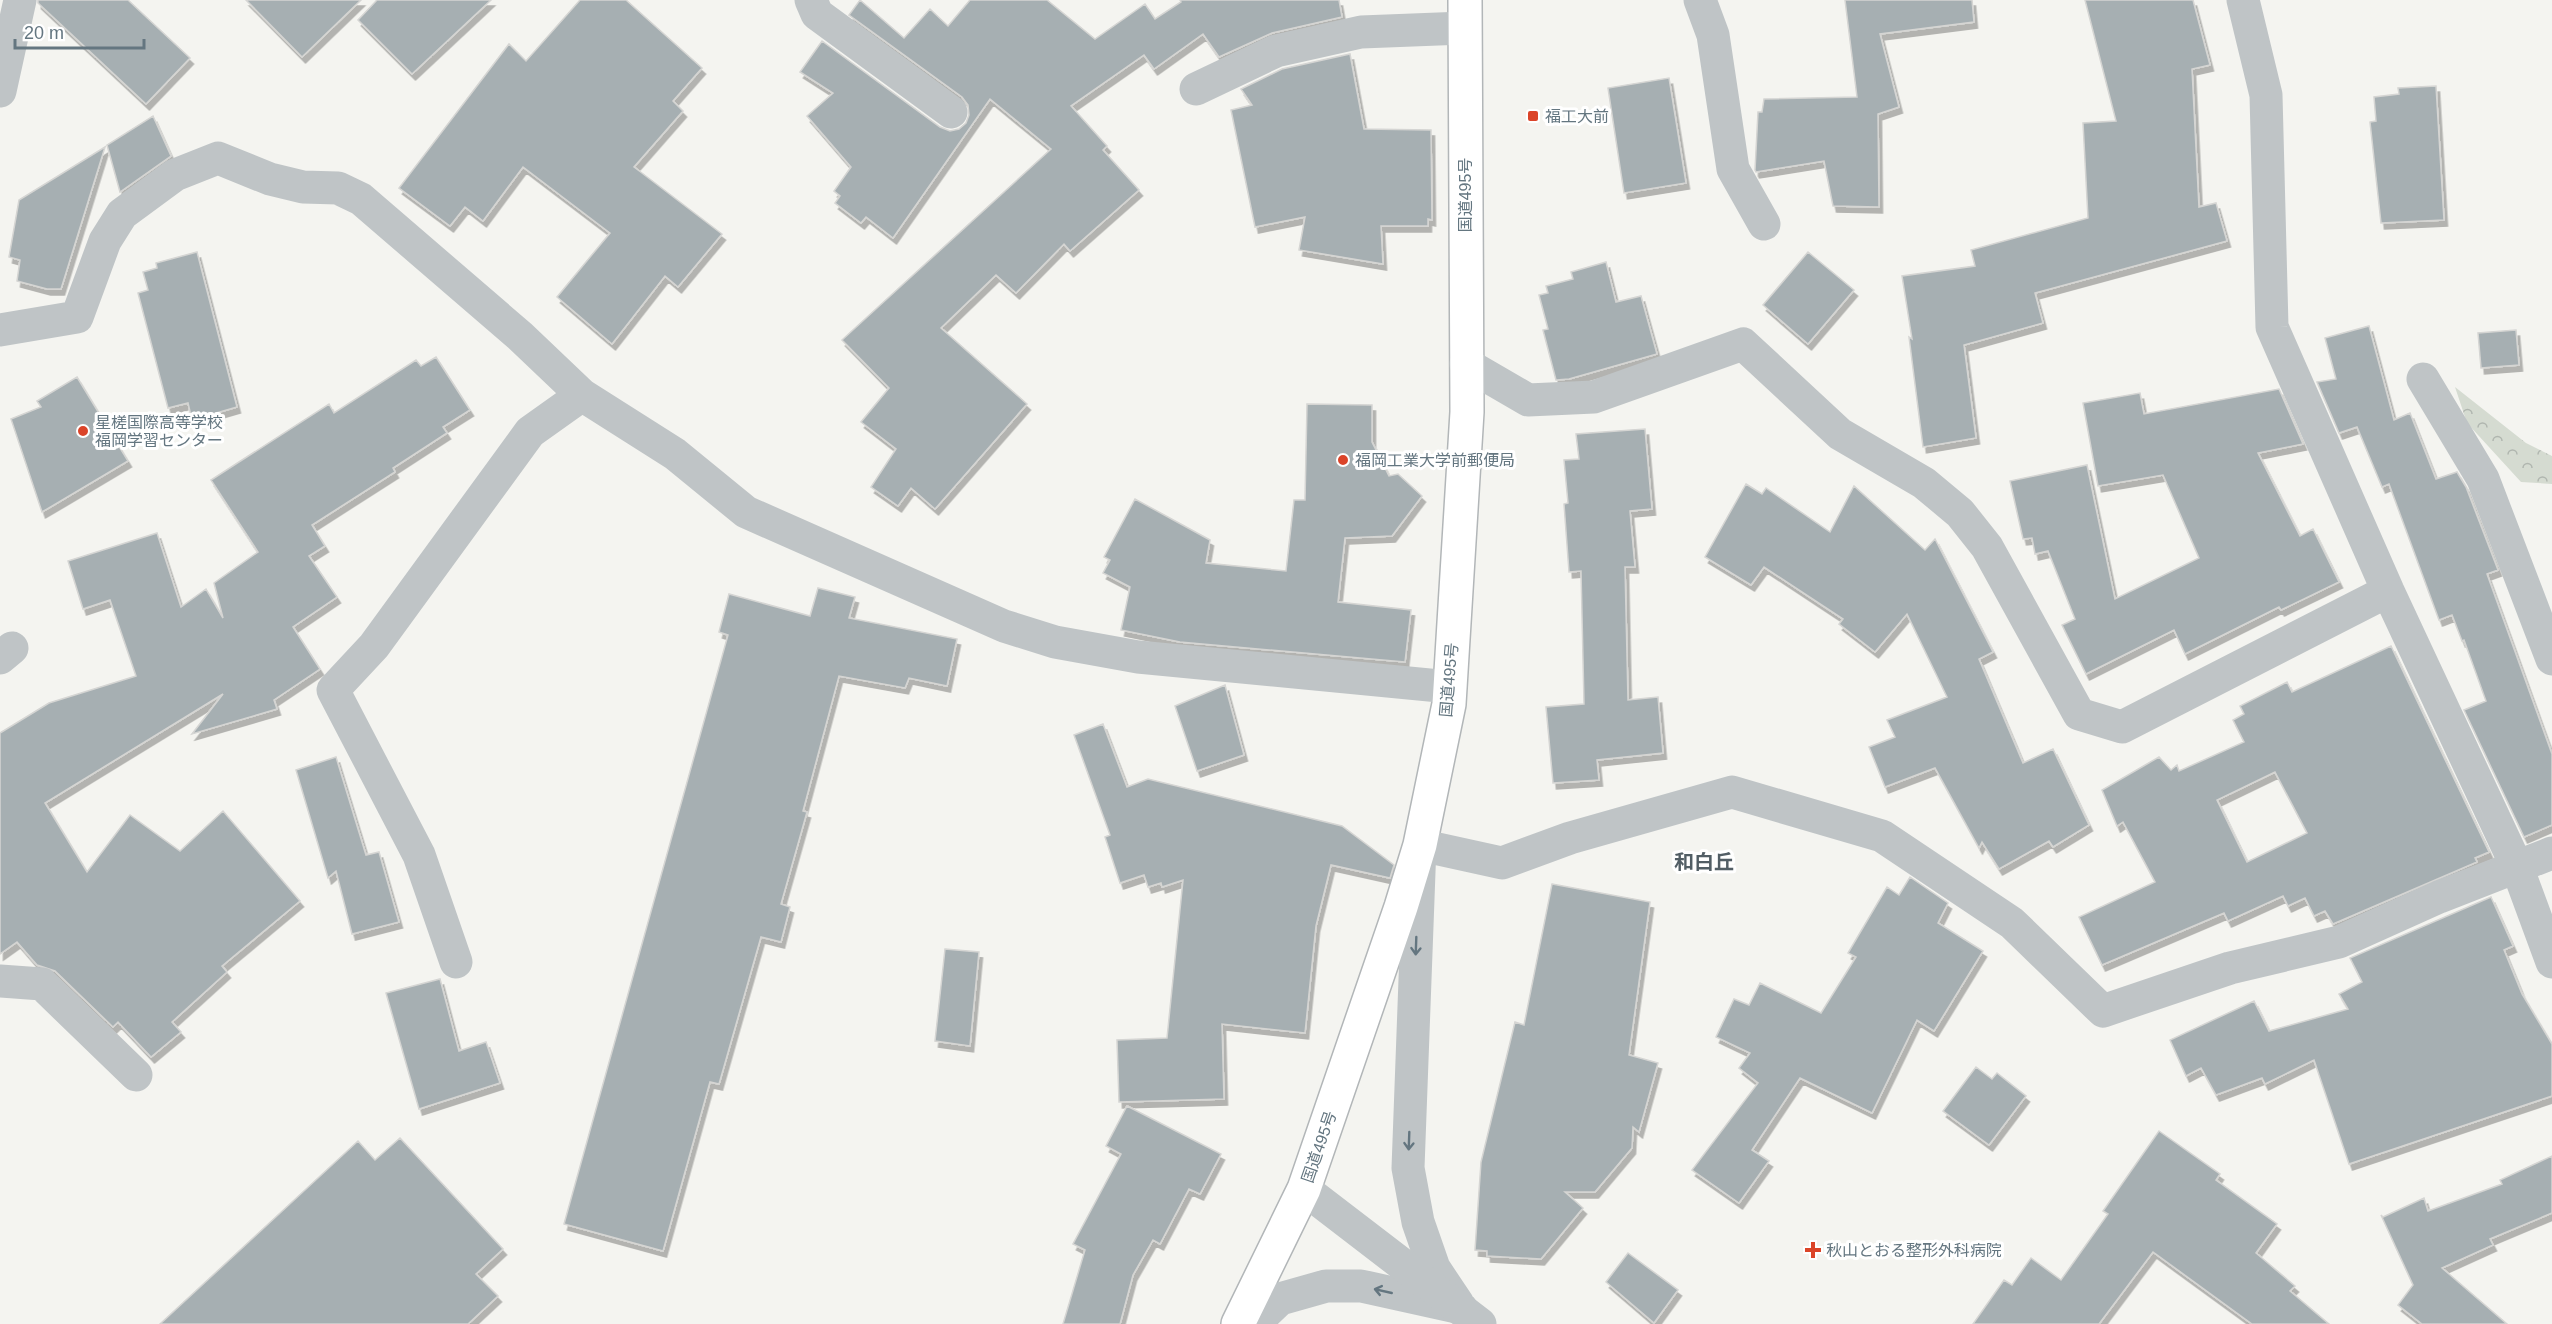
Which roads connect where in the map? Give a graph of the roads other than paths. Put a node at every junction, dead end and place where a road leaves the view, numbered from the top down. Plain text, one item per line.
1 (20, 0) edge
2 (811, 0) edge
3 (1700, 0) edge
4 (2243, 0) edge
5 (1464, 14) edge
6 (1196, 89) dead end
7 (0, 91) edge
8 (951, 112) dead end
9 (1764, 224) dead end
10 (0, 330) edge
11 (1466, 363) junction
12 (2423, 379) dead end
13 (582, 395) junction
14 (2388, 591) junction
15 (2552, 659) edge
16 (1450, 687) junction
17 (1420, 845) junction
18 (2552, 853) edge
19 (2517, 867) junction
20 (456, 962) dead end
21 (2552, 962) edge
22 (0, 981) edge
23 (136, 1075) dead end
24 (1304, 1189) junction
25 (1471, 1316) edge
26 (1238, 1324) edge
27 (1254, 1324) edge

1 - 7 street
2 - 8 street
3 - 9 street
4 - 14 street
5 - 6 street
5 - 11 highway, 国道495号
10 - 13 street
11 - 14 street
11 - 16 highway, 国道495号
12 - 15 street
13 - 16 street
13 - 20 street
14 - 19 street
16 - 17 highway, 国道495号
17 - 19 street
17 - 24 highway, 国道495号
17 -> 25 street
18 - 19 street
19 - 21 street
22 - 23 street
24 - 25 street
24 - 26 highway, 国道495号
25 -> 27 street

